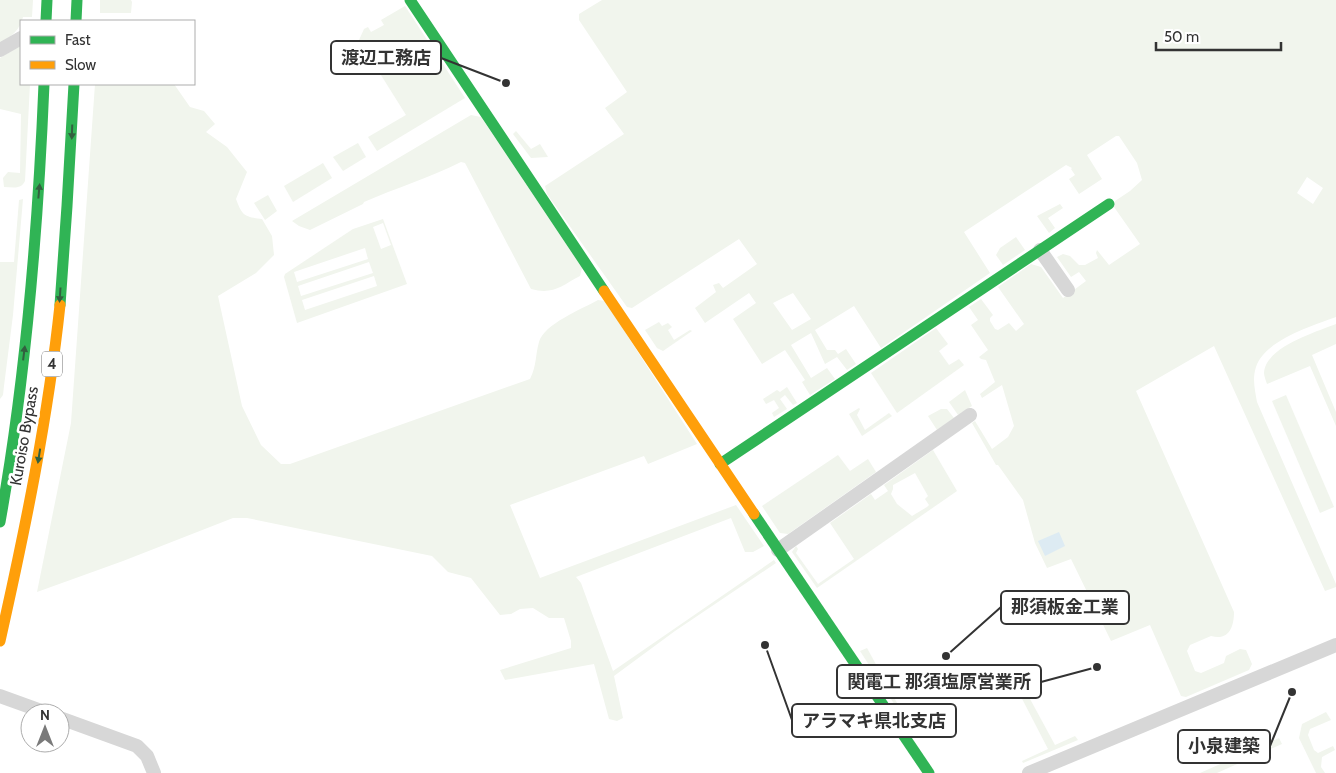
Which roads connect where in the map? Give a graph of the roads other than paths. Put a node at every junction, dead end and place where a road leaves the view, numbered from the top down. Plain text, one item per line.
1 (47, 0) edge
2 (77, 0) edge
3 (410, 0) edge
4 (46, 20) edge
5 (76, 20) edge
6 (20, 39) edge
7 (0, 50) edge
8 (44, 85) edge
9 (74, 85) edge
10 (1109, 204) dead end
11 (1040, 250) junction
12 (1068, 290) dead end
13 (970, 415) dead end
14 (720, 464) junction
15 (0, 522) edge
16 (778, 550) junction
17 (0, 641) edge
18 (1336, 645) edge
19 (0, 696) edge
20 (20, 703) edge
21 (70, 722) edge
22 (154, 773) edge
23 (930, 773) edge
24 (1029, 773) edge

1 - 4 main road
2 - 5 main road
3 - 14 main road
6 - 7 street
15 -> 8 main road, Kuroiso Bypass / 4
9 -> 17 main road, Kuroiso Bypass / 4
10 - 11 main road
11 - 12 street
11 - 14 main road
13 - 16 street
14 - 16 main road
16 - 23 main road
18 - 24 street
19 - 20 street
21 - 22 street

